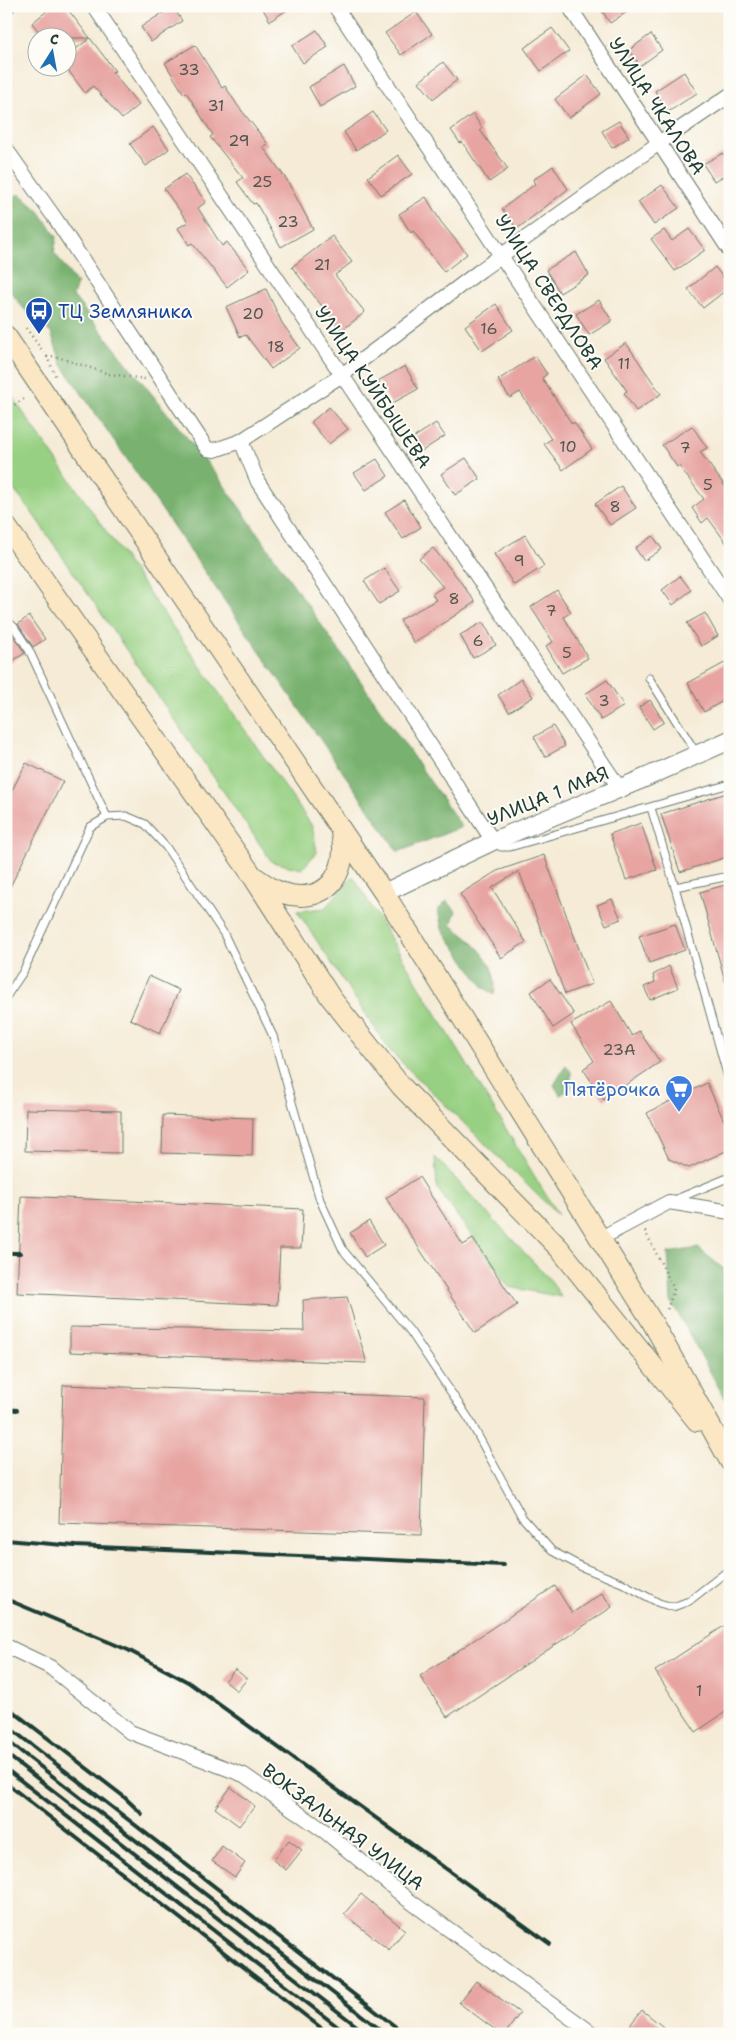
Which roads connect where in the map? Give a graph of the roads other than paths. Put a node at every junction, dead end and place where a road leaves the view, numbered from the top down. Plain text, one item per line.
1 (94, 6) edge
2 (335, 6) edge
3 (568, 6) edge
4 (730, 95) edge
5 (659, 143) junction
6 (6, 149) edge
7 (730, 251) edge
8 (502, 256) junction
9 (6, 336) edge
10 (342, 375) junction
11 (241, 441) junction
12 (6, 526) edge
13 (730, 600) edge
14 (6, 620) edge
15 (649, 678) dead end
16 (730, 740) edge
17 (698, 755) junction
18 (730, 784) edge
19 (620, 789) junction
20 (651, 808) junction
21 (107, 816) junction
22 (340, 829) junction
23 (492, 841) junction
24 (252, 875) junction
25 (730, 876) edge
26 (675, 887) junction
27 (384, 893) junction
28 (6, 997) edge
29 (730, 1085) edge
30 (730, 1177) edge
31 (669, 1202) junction
32 (730, 1212) edge
33 (601, 1238) junction
34 (729, 1460) edge
35 (730, 1569) edge
36 (6, 1646) edge
37 (593, 2034) edge

1 - 10 street, УЛИЦА КУЙБЫШЕВА
2 - 8 street, УЛИЦА СВЕРДЛОВА
3 - 5 street, УЛИЦА ЧКАЛОВА
4 - 5 street
5 - 7 street, УЛИЦА ЧКАЛОВА
5 - 8 street
6 - 11 street
8 - 10 street
8 - 13 street, УЛИЦА СВЕРДЛОВА
9 - 22 main road
10 - 11 street
10 - 19 street, УЛИЦА КУЙБЫШЕВА
11 - 23 street
12 - 24 main road
14 - 21 lane
15 - 17 lane
16 - 17 street, УЛИЦА 1 МАЯ
17 - 19 street, УЛИЦА 1 МАЯ
18 - 20 lane
19 - 23 street, УЛИЦА 1 МАЯ
20 - 23 lane
20 - 26 lane
21 - 28 lane
21 - 35 lane
22 - 24 main road
22 - 27 main road
23 - 27 street, УЛИЦА 1 МАЯ
24 - 34 main road
25 - 26 lane
26 - 29 lane
27 - 33 main road
30 - 31 lane
31 - 32 street
31 - 33 street
33 - 34 main road
36 - 37 street, ВОКЗАЛЬНАЯ УЛИЦА

